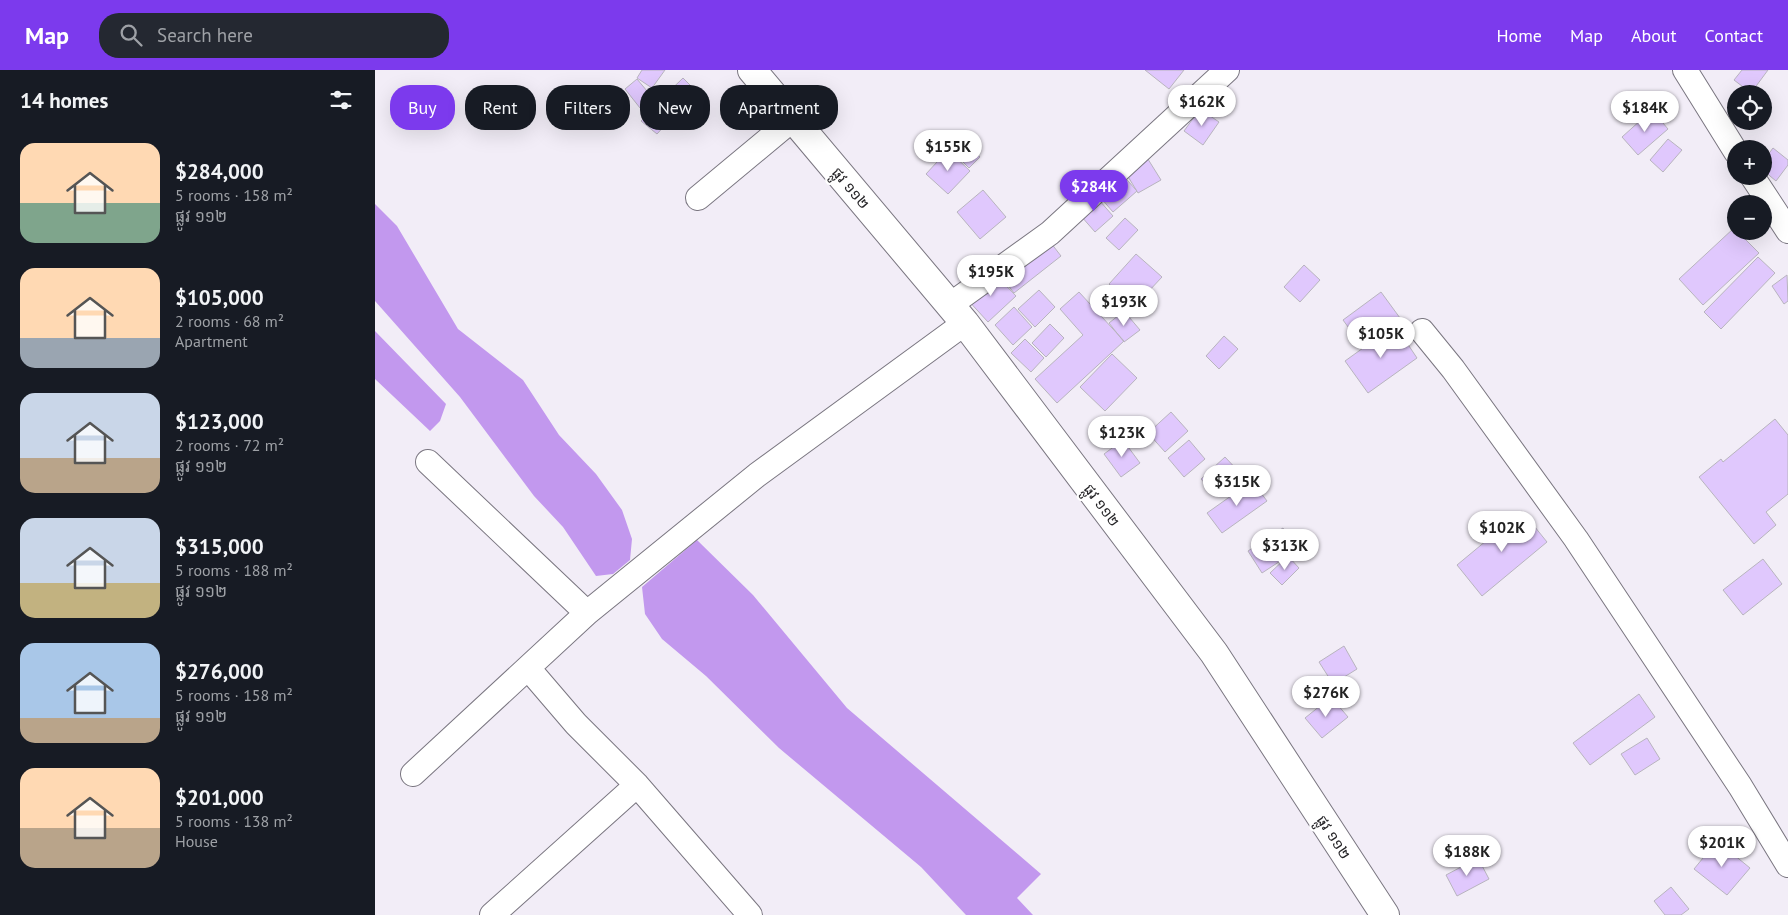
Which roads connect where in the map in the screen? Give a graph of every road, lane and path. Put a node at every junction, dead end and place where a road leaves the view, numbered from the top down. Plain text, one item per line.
1 (752, 70) edge
2 (1226, 70) edge
3 (1685, 70) edge
4 (765, 85) edge
5 (780, 130) edge
6 (802, 130) edge
7 (1729, 140) edge
8 (1758, 185) edge
9 (698, 198) dead end
10 (1788, 232) edge
11 (957, 314) junction
12 (1422, 331) dead end
13 (428, 462) dead end
14 (587, 613) junction
15 (528, 668) junction
16 (413, 774) dead end
17 (637, 785) junction
18 (1788, 866) edge
19 (492, 915) edge
20 (750, 915) edge
21 (1385, 915) edge

1 - 4 street, ផ្លូវ ១១២
2 - 11 street
3 - 7 street
5 - 9 street
6 - 11 street, ផ្លូវ ១១២
8 - 10 street
11 - 14 street
11 - 21 street, ផ្លូវ ១១២
12 - 18 street
13 - 14 street
14 - 15 street
15 - 16 street
15 - 17 street
17 - 19 street
17 - 20 street

